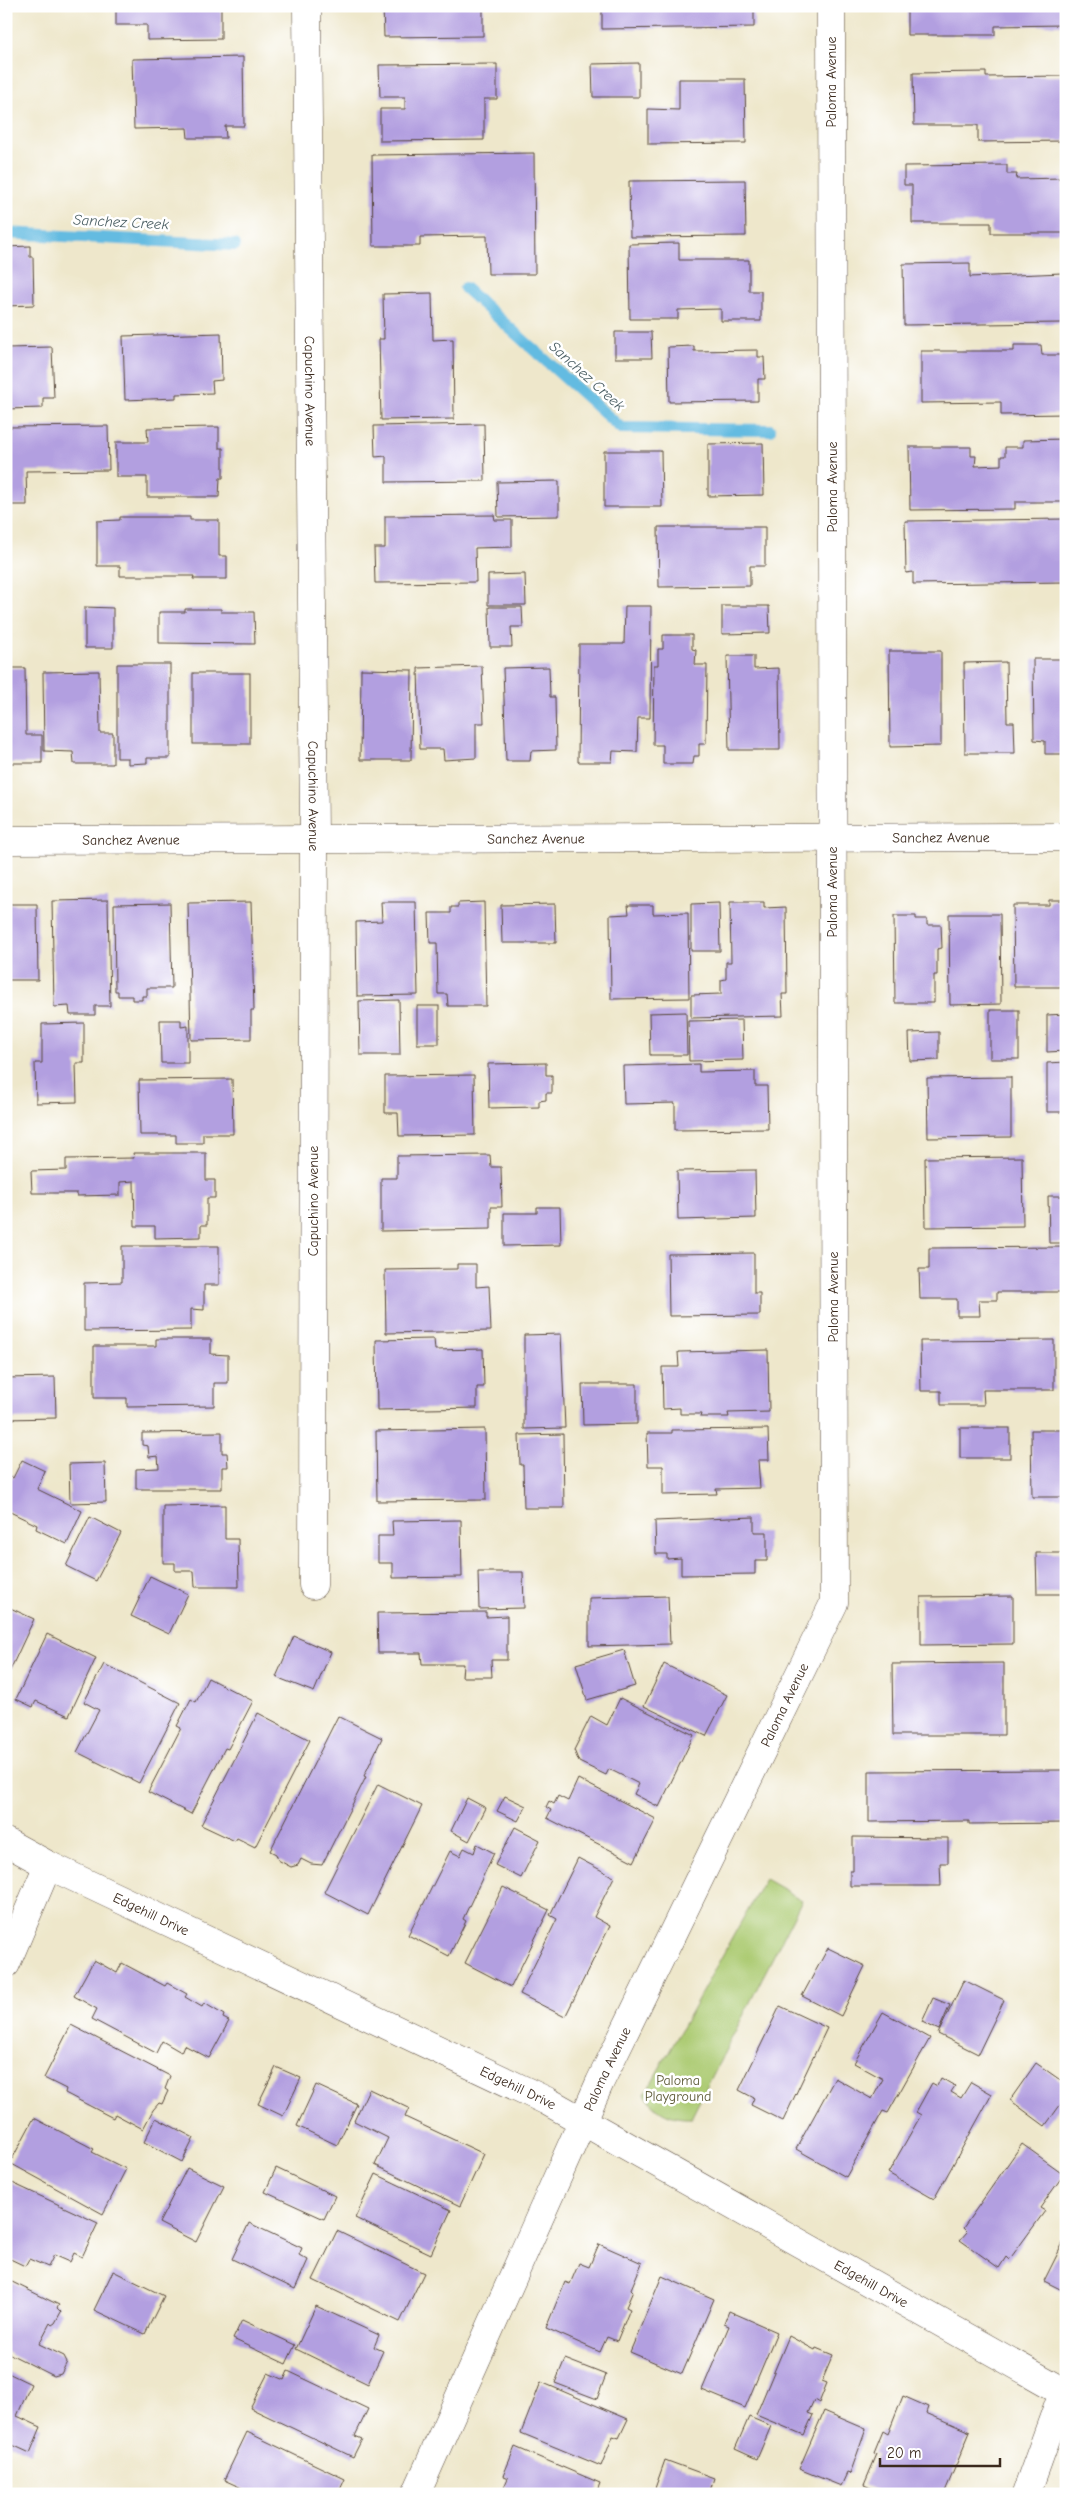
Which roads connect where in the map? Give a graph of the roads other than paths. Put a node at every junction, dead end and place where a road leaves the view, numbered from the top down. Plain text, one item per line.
1 (307, 6) edge
2 (831, 6) edge
3 (1066, 837) edge
4 (832, 838) junction
5 (314, 839) junction
6 (6, 840) edge
7 (312, 1585) dead end
8 (6, 1842) edge
9 (48, 1865) junction
10 (6, 1964) edge
11 (582, 2120) junction
12 (1064, 2392) edge
13 (416, 2494) edge
14 (1026, 2494) edge

1 - 5 street, Capuchino Avenue
2 - 4 street, Paloma Avenue
3 - 4 street, Sanchez Avenue
4 - 5 street, Sanchez Avenue
4 - 11 street, Paloma Avenue
5 - 6 street, Sanchez Avenue
5 - 7 street, Capuchino Avenue
8 - 9 street, Edgehill Drive
9 - 10 street
9 - 11 street, Edgehill Drive
11 - 12 street, Edgehill Drive
11 - 13 street, Paloma Avenue
12 - 14 street

